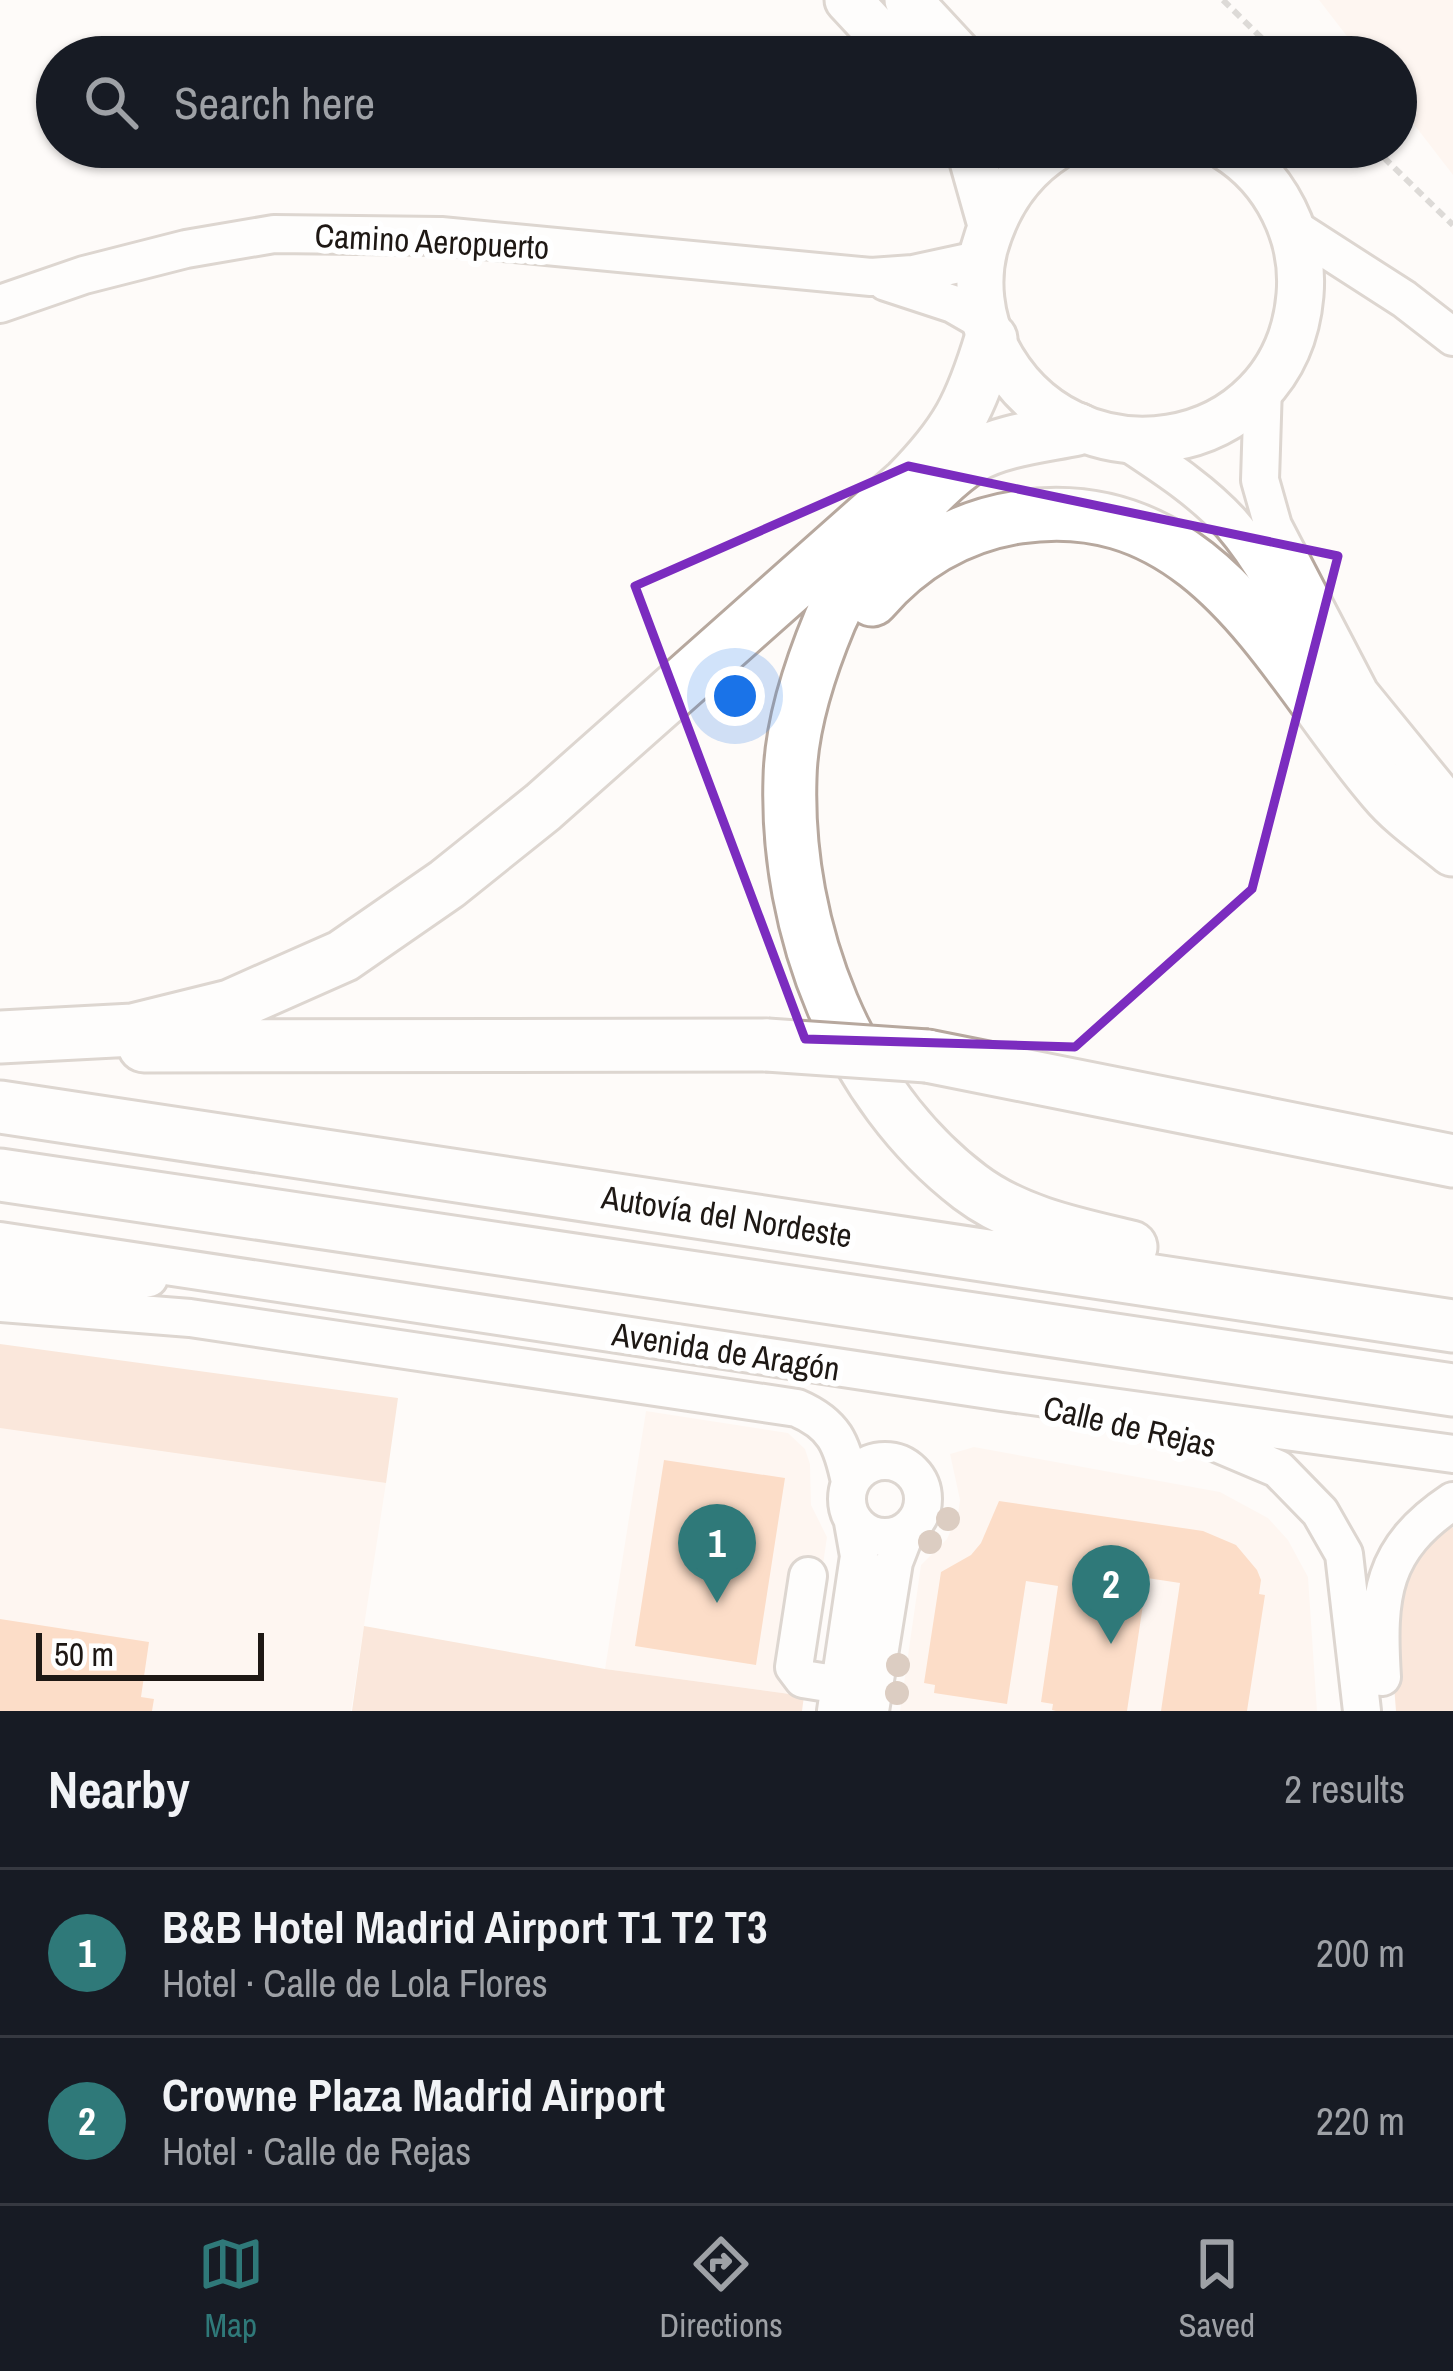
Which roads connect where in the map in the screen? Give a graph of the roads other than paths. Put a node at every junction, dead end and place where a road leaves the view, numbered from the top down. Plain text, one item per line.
1 (848, 0) edge
2 (908, 0) edge
3 (881, 36) edge
4 (941, 36) edge
5 (973, 168) edge
6 (1031, 168) edge
7 (1251, 168) edge
8 (1292, 227) junction
9 (986, 242) junction
10 (872, 277) junction
11 (0, 304) edge
12 (988, 331) junction
13 (1453, 337) edge
14 (1263, 386) junction
15 (1077, 429) junction
16 (1127, 442) junction
17 (1453, 807) edge
18 (1453, 848) edge
19 (796, 873) junction
20 (0, 1041) edge
21 (0, 1107) edge
22 (1453, 1161) edge
23 (0, 1175) edge
24 (0, 1241) edge
25 (206, 1273) junction
26 (0, 1275) edge
27 (0, 1303) edge
28 (1453, 1323) edge
29 (1453, 1390) edge
30 (1002, 1392) junction
31 (1453, 1454) edge
32 (850, 1482) junction
33 (1453, 1501) edge
34 (853, 1522) junction
35 (906, 1531) junction
36 (808, 1576) dead end
37 (838, 1698) edge
38 (870, 1711) edge
39 (1362, 1711) edge
40 (1383, 1711) edge

1 - 3 main road
2 - 4 main road
5 - 9 main road
6 - 9 main road
7 - 8 main road
8 - 13 street
8 - 14 main road
9 - 10 street, Camino Aeropuerto
9 - 12 main road
10 - 11 street, Camino Aeropuerto
10 - 12 street, Camino Aeropuerto
12 - 15 main road
12 - 20 highway
14 - 16 main road
14 - 17 street
15 - 16 main road
15 - 19 highway
16 - 18 street
18 - 19 highway
19 - 28 highway
20 - 22 highway, bridge
21 - 28 highway, Autovía del Nordeste
23 - 29 highway, Autovía del Nordeste
24 - 25 street, Avenida de Aragón
25 - 26 street
25 - 30 street, Avenida de Aragón
27 - 32 street, Avenida de Aragón
30 - 31 street, Avenida de Aragón
30 - 39 street, Calle de Rejas
32 - 34 street
32 - 35 street
33 - 40 street
34 - 35 street
34 - 37 street
35 - 38 street
36 - 37 street

